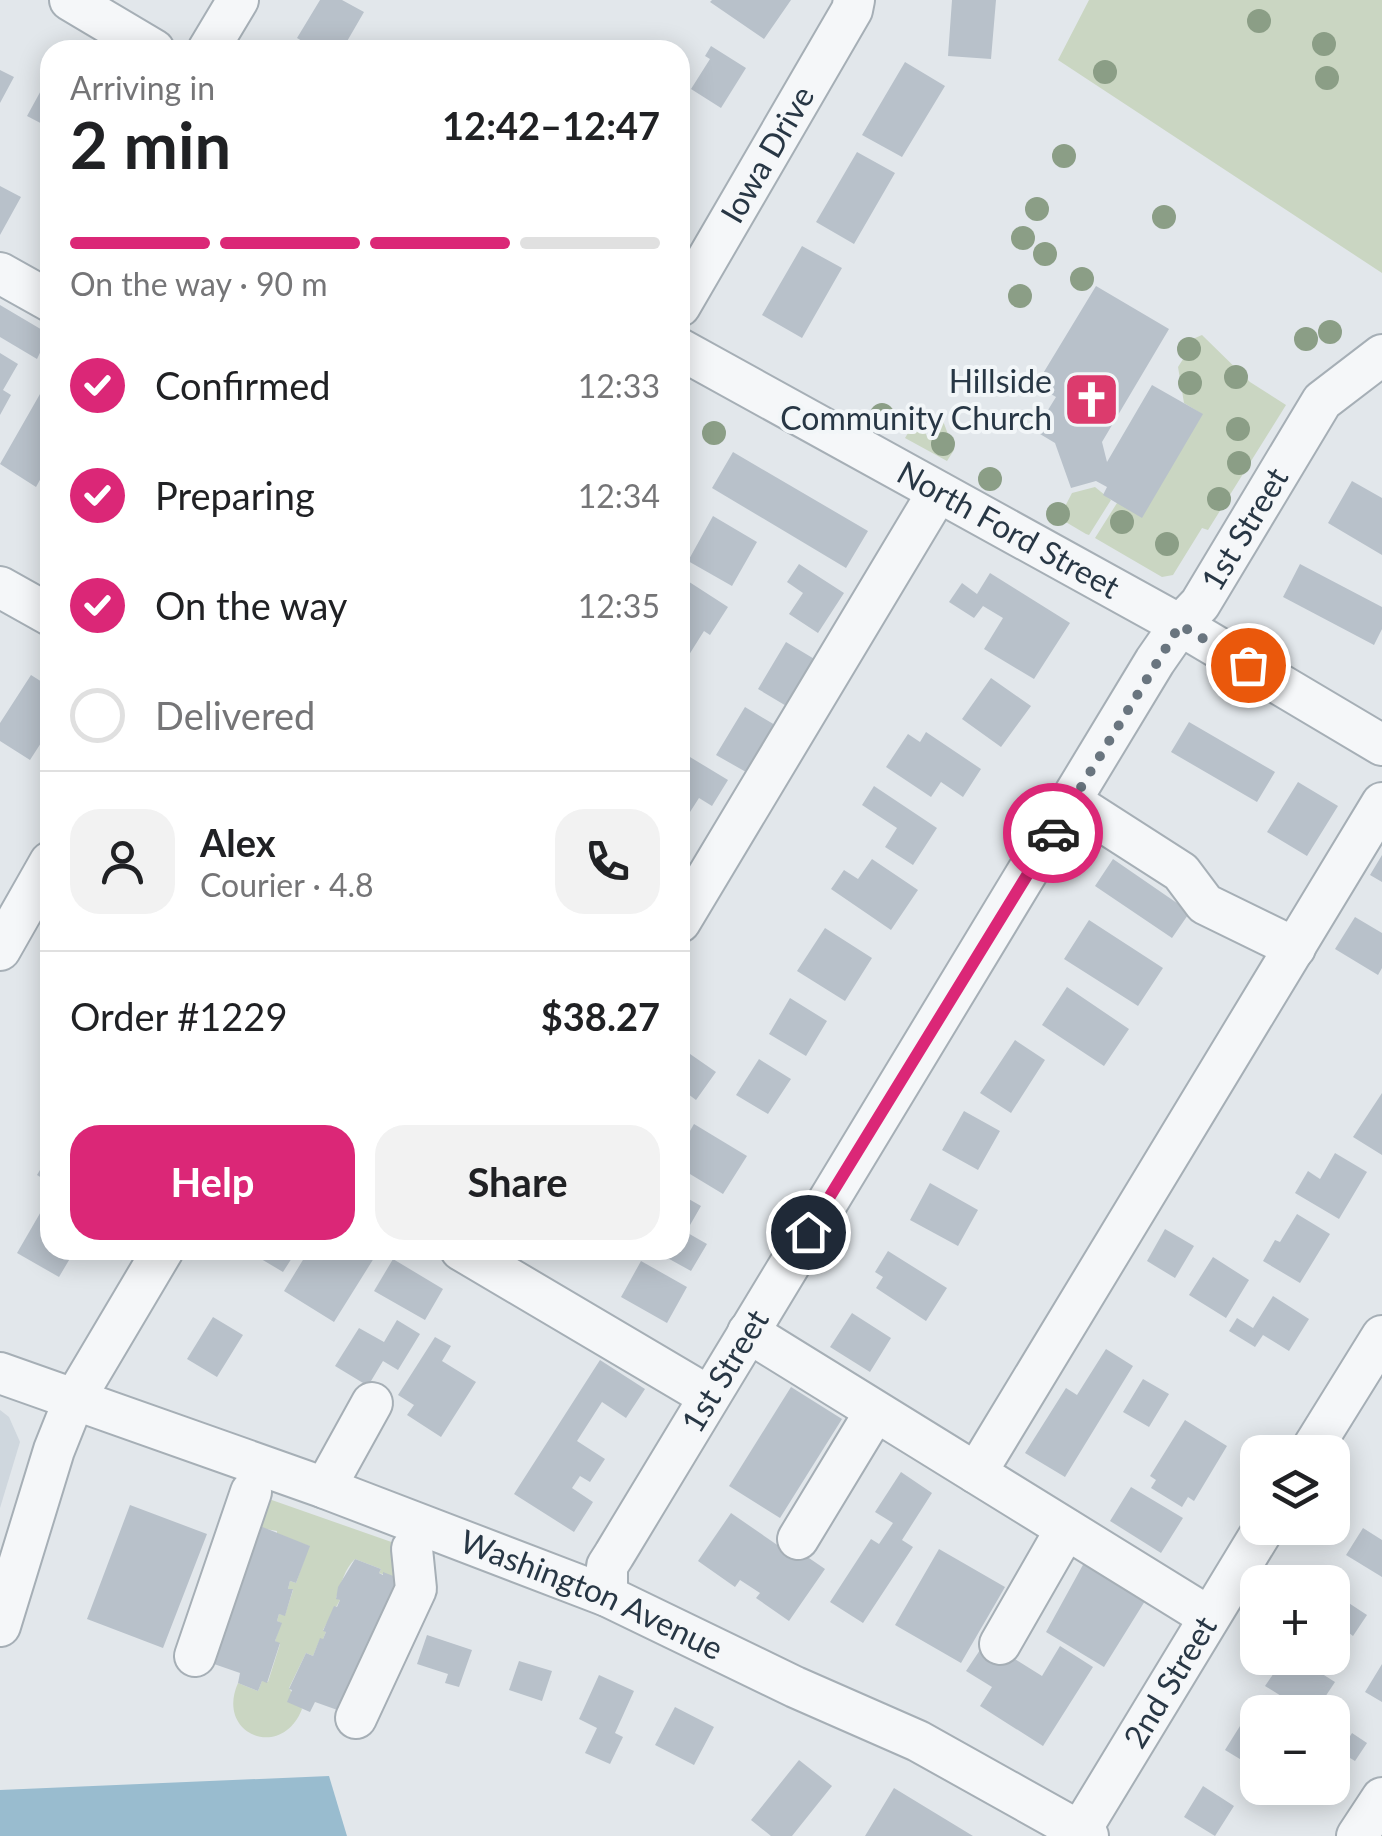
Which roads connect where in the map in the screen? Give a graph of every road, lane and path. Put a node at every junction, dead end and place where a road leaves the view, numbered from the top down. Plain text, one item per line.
1 (70, 0) edge
2 (238, 0) edge
3 (854, 0) edge
4 (137, 40) edge
5 (214, 40) edge
6 (0, 273) edge
7 (690, 289) edge
8 (40, 296) edge
9 (1382, 355) edge
10 (690, 367) edge
11 (938, 492) junction
12 (0, 586) edge
13 (40, 609) edge
14 (1180, 625) junction
15 (1382, 745) edge
16 (1072, 802) junction
17 (1382, 803) edge
18 (40, 880) edge
19 (690, 905) edge
20 (1294, 948) junction
21 (0, 950) edge
22 (157, 1260) edge
23 (487, 1260) edge
24 (748, 1332) junction
25 (1382, 1336) edge
26 (0, 1372) edge
27 (708, 1396) junction
28 (74, 1400) junction
29 (372, 1403) dead end
30 (875, 1412) junction
31 (1321, 1435) edge
32 (976, 1473) junction
33 (325, 1488) junction
34 (251, 1492) dead end
35 (1066, 1529) junction
36 (798, 1539) dead end
37 (1254, 1545) edge
38 (412, 1548) dead end
39 (606, 1596) junction
40 (1209, 1618) junction
41 (0, 1626) edge
42 (1000, 1644) dead end
43 (195, 1656) dead end
44 (356, 1718) dead end
45 (1382, 1798) edge
46 (1082, 1834) edge
47 (1357, 1836) edge

1 - 4 street
2 - 5 street
3 - 7 street, Iowa Drive
6 - 8 street
9 - 14 street, 1st Street
10 - 11 street, North Ford Street
11 - 14 street, North Ford Street
11 - 19 street
12 - 13 street
14 - 15 street, North Ford Street
14 - 16 street, 1st Street
16 - 20 street
16 - 24 street, 1st Street
17 - 20 street
18 - 21 street
20 - 32 street
22 - 28 street
23 - 27 street
24 - 27 street, 1st Street
24 - 30 street
25 - 31 street
26 - 28 street, Washington Avenue
27 - 39 street, 1st Street
28 - 33 street, Washington Avenue
28 - 41 street
29 - 33 street
30 - 32 street
30 - 36 street
32 - 35 street
33 - 39 street, Washington Avenue
34 - 43 street
35 - 40 street
35 - 42 street
37 - 40 street, 2nd Street
38 - 44 street
39 - 46 street, Washington Avenue
40 - 46 street, 2nd Street
45 - 47 street

